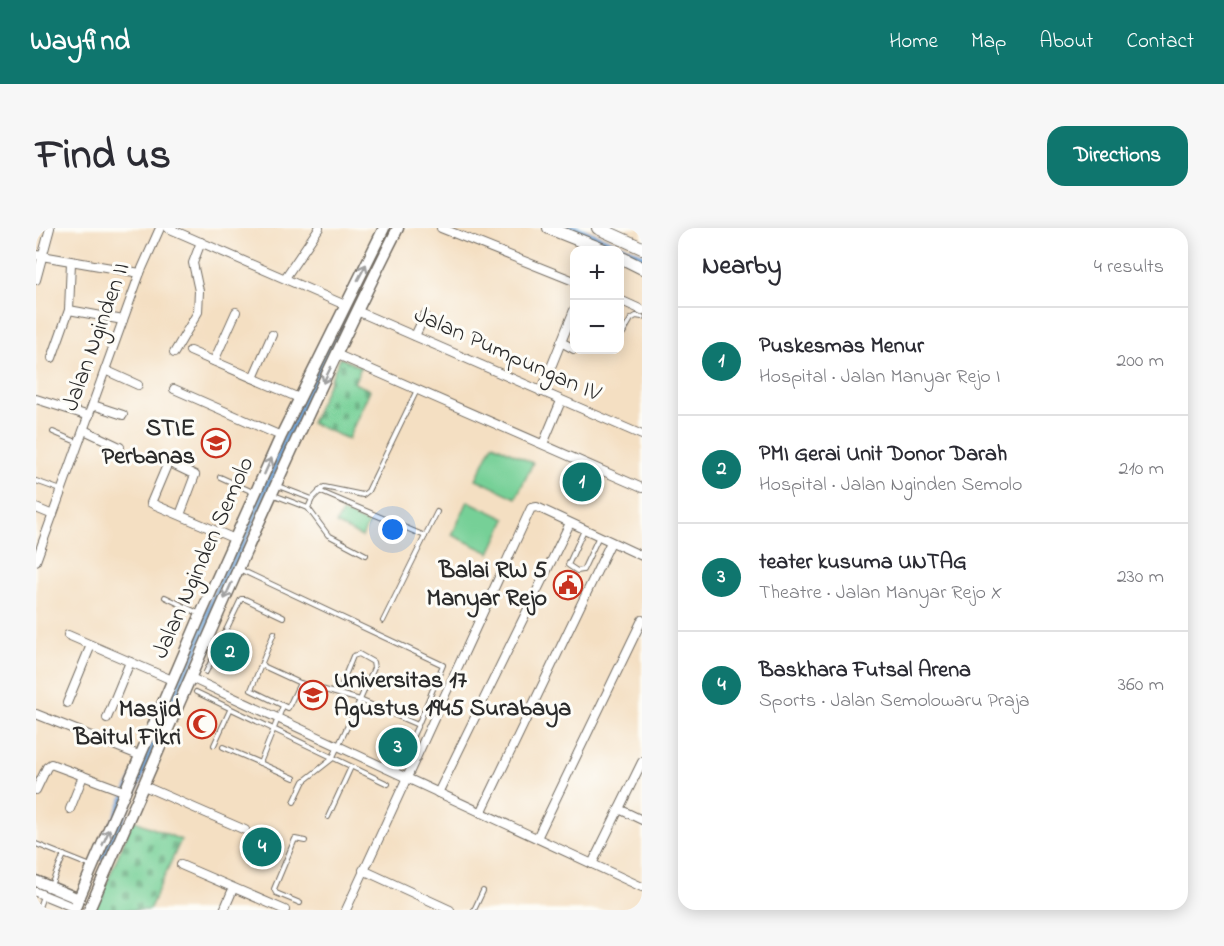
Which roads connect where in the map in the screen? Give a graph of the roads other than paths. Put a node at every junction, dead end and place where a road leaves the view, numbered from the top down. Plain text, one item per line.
1 (50, 228) edge
2 (160, 228) edge
3 (168, 228) edge
4 (319, 228) edge
5 (398, 228) edge
6 (441, 228) edge
7 (549, 228) edge
8 (600, 228) edge
9 (382, 229) edge
10 (201, 242) junction
11 (592, 246) edge
12 (642, 248) edge
13 (40, 256) edge
14 (624, 259) edge
15 (71, 262) junction
16 (642, 268) edge
17 (140, 273) junction
18 (285, 278) junction
19 (570, 279) edge
20 (36, 280) edge
21 (624, 302) edge
22 (343, 304) junction
23 (69, 310) junction
24 (642, 310) edge
25 (357, 311) junction
26 (236, 312) dead end
27 (425, 315) dead end
28 (642, 317) edge
29 (123, 320) junction
30 (570, 320) edge
31 (624, 331) edge
32 (338, 334) junction
33 (272, 335) dead end
34 (415, 336) junction
35 (561, 342) junction
36 (570, 346) edge
37 (190, 351) dead end
38 (174, 353) dead end
39 (338, 354) junction
40 (52, 358) dead end
41 (214, 362) junction
42 (105, 370) junction
43 (253, 378) junction
44 (138, 385) dead end
45 (174, 389) dead end
46 (417, 389) junction
47 (541, 392) junction
48 (36, 399) edge
49 (299, 399) junction
50 (561, 401) junction
51 (93, 405) junction
52 (123, 415) dead end
53 (89, 416) junction
54 (84, 430) junction
55 (53, 432) dead end
56 (642, 435) edge
57 (282, 436) junction
58 (79, 443) junction
59 (543, 444) junction
60 (120, 447) dead end
61 (220, 477) dead end
62 (36, 481) edge
63 (642, 488) edge
64 (62, 490) junction
65 (275, 490) junction
66 (319, 491) junction
67 (256, 493) junction
68 (312, 499) junction
69 (36, 508) edge
70 (308, 508) junction
71 (437, 512) dead end
72 (180, 514) junction
73 (53, 515) junction
74 (253, 518) junction
75 (570, 523) junction
76 (584, 529) junction
77 (425, 536) junction
78 (599, 536) junction
79 (235, 538) junction
80 (611, 542) junction
81 (366, 555) dead end
82 (642, 556) edge
83 (36, 561) edge
84 (238, 569) junction
85 (165, 597) dead end
86 (209, 611) junction
87 (282, 617) dead end
88 (230, 618) junction
89 (642, 620) edge
90 (383, 621) dead end
91 (274, 633) dead end
92 (68, 634) dead end
93 (207, 640) junction
94 (219, 644) junction
95 (91, 645) junction
96 (130, 662) junction
97 (261, 665) junction
98 (206, 672) dead end
99 (191, 678) junction
100 (172, 680) junction
101 (300, 683) junction
102 (217, 691) junction
103 (196, 692) dead end
104 (338, 693) junction
105 (360, 700) junction
106 (212, 701) junction
107 (67, 704) dead end
108 (248, 705) junction
109 (283, 706) junction
110 (230, 710) junction
111 (36, 714) edge
112 (243, 717) junction
113 (107, 718) dead end
114 (278, 719) junction
115 (418, 725) junction
116 (274, 731) junction
117 (313, 735) junction
118 (214, 745) dead end
119 (337, 746) junction
120 (223, 747) dead end
121 (308, 747) junction
122 (141, 756) junction
123 (332, 759) junction
124 (642, 762) edge
125 (260, 764) junction
126 (351, 767) junction
127 (395, 774) junction
128 (83, 776) junction
129 (294, 778) dead end
130 (405, 779) junction
131 (388, 784) dead end
132 (144, 786) junction
133 (36, 790) edge
134 (126, 792) junction
135 (438, 793) junction
136 (294, 802) dead end
137 (70, 809) dead end
138 (619, 809) junction
139 (481, 813) junction
140 (328, 818) dead end
141 (642, 820) edge
142 (245, 830) dead end
143 (537, 838) junction
144 (305, 842) dead end
145 (36, 844) edge
146 (64, 855) junction
147 (592, 864) junction
148 (181, 866) dead end
149 (93, 867) junction
150 (363, 870) junction
151 (36, 881) edge
152 (642, 887) edge
153 (234, 889) junction
154 (483, 891) dead end
155 (43, 892) edge
156 (287, 898) junction
157 (300, 903) dead end
158 (76, 906) edge
159 (284, 909) edge
160 (38, 910) edge
161 (89, 910) edge
162 (224, 910) edge
163 (346, 910) edge
164 (450, 910) edge
165 (474, 910) edge

1 - 13 street
2 - 17 street, Jalan Nginden II
3 - 10 street
4 - 18 street
5 - 25 main road, Jalan Nginden Semolo
6 - 19 street
7 - 11 main road
8 - 12 main road
22 -> 9 main road, Jalan Nginden Semolo
10 - 18 street
10 - 38 street
13 - 15 street
13 - 20 street
14 - 16 main road
15 - 17 street
15 - 23 street
17 - 29 street, Jalan Nginden II
18 - 22 street
21 - 24 street
22 - 32 main road, Jalan Nginden Semolo
23 - 29 street
23 - 40 street
25 - 32 main road, Jalan Nginden Semolo
25 - 34 street, Jalan Pumpungan IV
26 - 41 street
27 - 34 street
28 - 31 lane
29 - 42 street, Jalan Nginden II
30 - 35 street
32 - 39 main road, Jalan Nginden Semolo
32 - 49 main road, Jalan Nginden Semolo
33 - 43 street
34 - 47 street, Jalan Pumpungan IV
35 - 36 street
35 - 47 street
37 - 41 street
39 - 46 street
39 -> 65 main road, Jalan Nginden Semolo
41 - 43 street
42 - 44 street
42 - 51 street, Jalan Nginden II
43 - 49 street
45 - 57 street
46 - 59 street
46 - 66 lane
47 - 50 street, Jalan Pumpungan IV
48 - 53 street
49 - 57 main road, Jalan Nginden Semolo
50 - 56 street, Jalan Pumpungan IV
50 - 59 street
51 - 52 street
51 - 53 street, Jalan Nginden II
53 - 54 street, Jalan Nginden II
54 - 58 street, Jalan Nginden II
54 - 60 street
55 - 58 lane
67 -> 57 main road, Jalan Nginden Semolo
58 - 64 street, Jalan Nginden II
59 - 63 street
61 - 67 lane
62 - 64 lane
64 - 73 street, Jalan Nginden II
65 - 68 lane
65 - 70 lane
65 - 74 main road, Jalan Nginden Semolo
66 - 68 lane
66 - 77 lane
67 - 74 main road, Jalan Nginden Semolo
68 - 70 lane
69 - 73 street
70 - 81 lane
71 - 77 lane
72 - 72 street
72 - 79 street
73 - 83 street, Jalan Nginden II
74 - 79 main road, Jalan Nginden Semolo
74 - 84 main road, Jalan Nginden Semolo
75 - 76 street
75 - 130 street
75 - 135 street
76 - 78 street
76 - 78 lane
77 - 90 lane
78 - 80 street
79 - 86 main road, Jalan Nginden Semolo
80 - 82 street
80 - 139 street
84 -> 86 main road, Jalan Nginden Semolo
84 - 115 lane
85 - 86 lane
86 - 88 lane
86 - 93 main road, Jalan Nginden Semolo
86 - 100 main road, Jalan Nginden Semolo
87 - 88 lane
88 - 94 lane
89 - 143 street
91 - 97 lane
92 - 95 street
93 - 94 lane
93 - 99 main road, Jalan Nginden Semolo
94 - 98 lane
95 - 96 street
95 - 107 street
96 - 100 street
96 - 113 street
97 - 101 lane
97 - 109 lane
99 - 102 street
99 - 132 main road, Jalan Nginden Semolo
100 - 122 main road, Jalan Nginden Semolo
101 - 104 lane
101 - 109 lane
102 - 106 lane
102 - 108 street
103 - 106 lane
104 - 105 lane
104 - 105 lane
105 - 115 lane
105 - 119 lane
106 - 110 lane
108 - 112 lane
108 - 114 street
109 - 114 lane
110 - 112 lane
110 - 118 lane
111 - 122 street
112 - 116 lane
114 - 116 lane
114 - 117 street
115 - 127 lane
116 - 121 lane
116 - 125 lane
117 - 119 street
117 - 121 lane
119 - 123 lane
119 - 127 street
120 - 125 lane
121 - 123 lane
122 - 134 main road, Jalan Nginden Semolo
123 - 126 lane
123 - 136 lane
124 - 138 street
125 - 129 lane
126 - 131 lane
126 - 140 lane
127 - 130 street
128 - 133 street
128 - 134 street
128 - 137 street
130 - 135 street
130 - 150 street
132 - 142 street
132 - 161 main road, Jalan Nginden Semolo
149 -> 134 main road, Jalan Nginden Semolo
135 - 139 street
138 - 141 street
138 - 147 street
139 - 143 street
143 - 147 street
144 - 156 lane
145 - 146 lane
146 - 149 lane
146 - 155 lane
147 - 152 street
148 - 153 street
149 - 158 main road, Jalan Nginden Semolo
150 - 163 street
150 - 164 street
151 - 155 main road
153 - 159 street
153 - 162 street
154 - 165 lane
155 - 158 main road
155 - 160 lane
156 - 157 lane
156 - 159 lane

